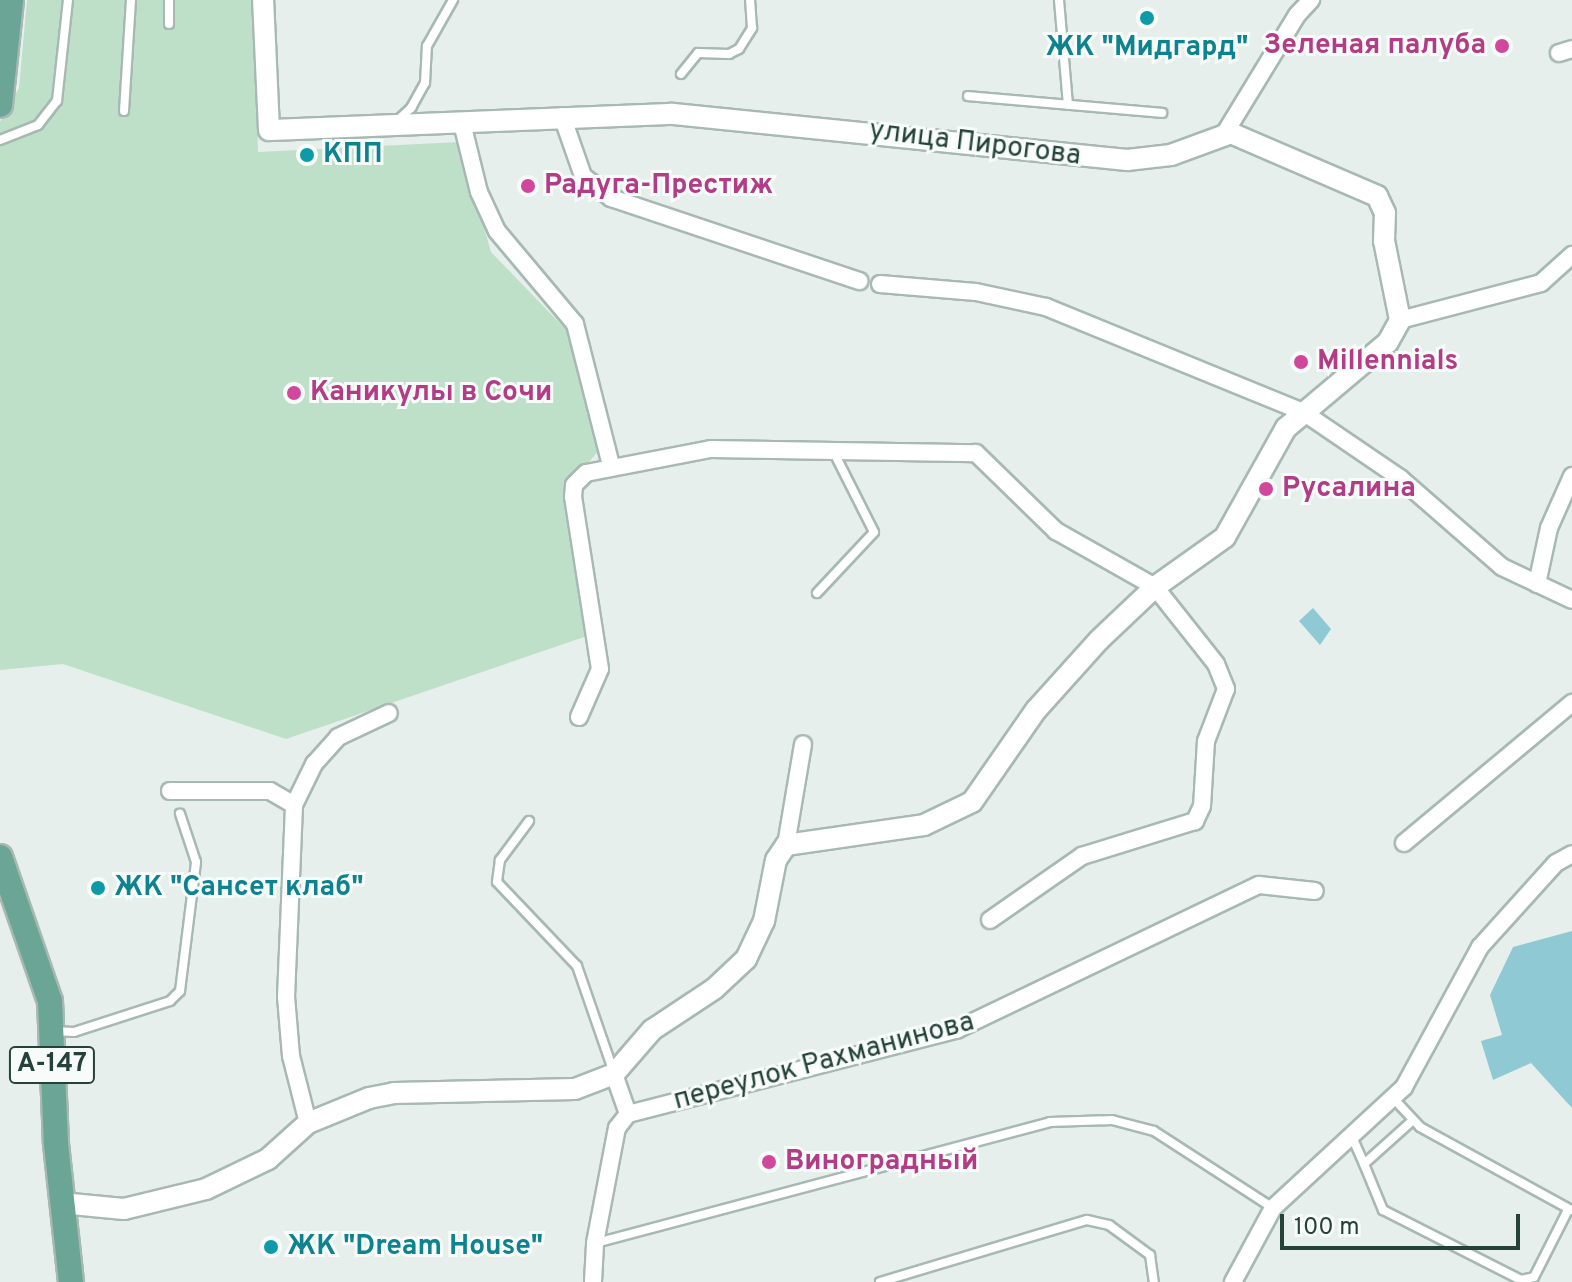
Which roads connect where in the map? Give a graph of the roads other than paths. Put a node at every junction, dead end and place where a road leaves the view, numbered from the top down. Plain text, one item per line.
1 (11, 0) edge
2 (68, 0) edge
3 (131, 0) edge
4 (169, 0) edge
5 (263, 0) edge
6 (453, 0) edge
7 (750, 0) edge
8 (1059, 0) edge
9 (1311, 0) edge
10 (169, 24) dead end
11 (681, 74) dead end
12 (968, 96) dead end
13 (0, 105) edge
14 (1068, 105) junction
15 (124, 111) dead end
16 (1162, 113) dead end
17 (562, 116) junction
18 (462, 123) junction
19 (391, 126) junction
20 (1225, 133) junction
21 (0, 140) edge
22 (1572, 255) edge
23 (859, 281) dead end
24 (880, 284) dead end
25 (1400, 320) junction
26 (1303, 412) junction
27 (832, 450) junction
28 (611, 465) junction
29 (1572, 476) edge
30 (1537, 584) junction
31 (1155, 587) junction
32 (817, 593) dead end
33 (1572, 600) edge
34 (1572, 703) edge
35 (389, 713) dead end
36 (579, 717) dead end
37 (803, 744) dead end
38 (170, 791) dead end
39 (294, 805) junction
40 (180, 814) dead end
41 (529, 821) dead end
42 (1404, 843) dead end
43 (786, 845) junction
44 (1572, 854) edge
45 (0, 857) edge
46 (1315, 891) dead end
47 (990, 920) dead end
48 (52, 1031) junction
49 (614, 1074) junction
50 (1394, 1099) junction
51 (628, 1114) junction
52 (1412, 1121) junction
53 (308, 1123) junction
54 (1352, 1137) junction
55 (1364, 1164) junction
56 (61, 1203) junction
57 (1273, 1208) junction
58 (1570, 1210) edge
59 (595, 1243) junction
60 (71, 1282) edge
61 (593, 1282) edge
62 (880, 1282) edge
63 (1154, 1282) edge
64 (1233, 1282) edge

1 - 13 main road
2 - 21 lane
3 - 15 lane
4 - 10 lane
5 - 19 street, улица Пирогова
6 - 19 lane
7 - 11 lane
8 - 14 lane
9 - 20 street
12 - 14 lane
14 - 16 lane
17 - 18 street, улица Пирогова
17 - 20 street, улица Пирогова
17 - 23 street
18 - 19 street, улица Пирогова
18 - 28 street
20 - 25 street
22 - 25 street
24 - 26 street
25 - 26 street
26 - 30 street
26 - 31 street
27 - 28 street
27 - 31 street
27 - 32 lane
28 - 36 street
29 - 30 street
30 - 33 street
31 - 43 street
31 - 47 street
34 - 42 street
35 - 39 street
37 - 43 street
38 - 39 street
39 - 53 street
40 - 48 lane
41 - 49 lane
43 - 49 street
44 - 50 street
45 - 48 main road, А-147
46 - 51 street, переулок Рахманинова
48 - 56 main road, А-147
49 - 51 street
49 - 53 street
50 - 52 lane
50 - 54 street
51 - 59 street
52 - 55 lane
52 - 58 lane
53 - 56 street
54 - 55 lane
54 - 57 street
55 - 58 lane
56 - 60 main road, А-147
57 - 59 lane
57 - 64 street
59 - 61 street
62 - 63 lane

